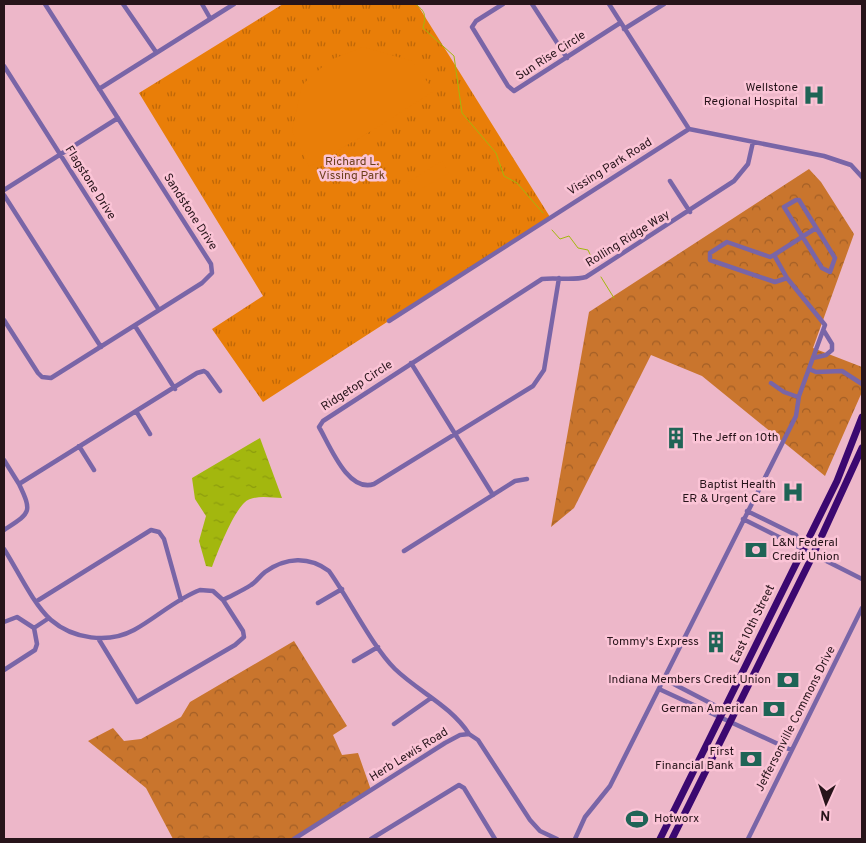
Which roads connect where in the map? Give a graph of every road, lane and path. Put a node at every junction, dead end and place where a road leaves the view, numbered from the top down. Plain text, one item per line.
1 (45, 4) edge
2 (123, 4) edge
3 (202, 4) edge
4 (234, 4) edge
5 (503, 4) edge
6 (532, 4) edge
7 (608, 4) edge
8 (664, 4) edge
9 (210, 18) junction
10 (620, 24) junction
11 (624, 30) junction
12 (156, 52) junction
13 (567, 58) junction
14 (4, 66) edge
15 (99, 88) junction
16 (118, 118) junction
17 (689, 129) junction
18 (753, 142) junction
19 (60, 155) junction
20 (862, 177) edge
21 (670, 181) dead end
22 (4, 190) edge
23 (4, 195) edge
24 (690, 212) junction
25 (816, 228) junction
26 (803, 237) junction
27 (774, 255) junction
28 (559, 278) junction
29 (787, 278) junction
30 (159, 310) junction
31 (4, 320) edge
32 (389, 320) dead end
33 (135, 326) junction
34 (824, 331) junction
35 (101, 347) junction
36 (813, 358) junction
37 (411, 363) junction
38 (809, 370) junction
39 (771, 383) dead end
40 (862, 384) edge
41 (175, 389) junction
42 (220, 391) dead end
43 (798, 397) junction
44 (136, 411) junction
45 (862, 417) edge
46 (150, 434) dead end
47 (455, 434) junction
48 (79, 446) junction
49 (862, 448) edge
50 (4, 460) edge
51 (94, 470) dead end
52 (527, 480) dead end
53 (19, 484) junction
54 (493, 495) junction
55 (747, 511) junction
56 (743, 520) junction
57 (4, 530) edge
58 (4, 549) edge
59 (804, 549) junction
60 (404, 551) dead end
61 (813, 555) junction
62 (862, 580) edge
63 (342, 589) junction
64 (181, 600) junction
65 (223, 600) junction
66 (37, 601) junction
67 (318, 603) dead end
68 (862, 608) edge
69 (49, 618) junction
70 (4, 622) edge
71 (34, 628) junction
72 (98, 638) junction
73 (378, 647) junction
74 (354, 661) dead end
75 (4, 670) edge
76 (664, 678) junction
77 (659, 689) junction
78 (432, 698) junction
79 (720, 717) junction
80 (730, 722) junction
81 (394, 724) dead end
82 (469, 734) junction
83 (791, 750) junction
84 (294, 839) edge
85 (372, 839) edge
86 (495, 839) edge
87 (557, 839) edge
88 (575, 839) edge
89 (660, 839) edge
90 (672, 839) edge
91 (748, 839) edge

1 - 15 street, Sandstone Drive
2 - 12 street
3 - 9 street
4 - 9 street
5 - 13 street, Sun Rise Circle
6 - 13 street
7 - 10 street
8 - 11 street
9 - 12 street
10 - 11 street
10 - 13 street, Sun Rise Circle
11 - 17 street
12 - 15 street
14 - 19 street, Flagstone Drive
15 - 16 street, Sandstone Drive
16 - 19 street
16 - 30 street, Sandstone Drive
17 - 18 street
17 - 32 street, Vissing Park Road
18 - 20 street
18 - 24 street, Rolling Ridge Way
19 - 22 street
19 - 30 street, Flagstone Drive
21 - 24 street
23 - 35 street
24 - 28 street, Rolling Ridge Way
25 - 26 street
25 - 26 street
25 - 26 street
26 - 27 street
27 - 29 street
27 - 29 street
28 - 37 street, Rolling Ridge Way
28 - 47 street
29 - 34 street
30 - 33 street, Sandstone Drive
31 - 35 street, Sandstone Drive
33 - 35 street, Sandstone Drive
33 - 41 street
34 - 36 street
34 - 36 street
36 - 38 street
37 - 47 street
37 - 47 street, Ridgetop Circle
38 - 40 street
38 - 43 street
39 - 43 street
41 - 42 street
41 - 44 street
43 - 55 street
44 - 46 street
44 - 48 street
45 - 59 main road, East 10th Street
47 - 54 street
48 - 51 street
48 - 53 street
49 - 61 main road, East 10th Street
50 - 53 street
52 - 54 street
53 - 57 street
54 - 60 street
55 - 56 street
55 - 59 street
56 - 59 street
56 - 76 street
58 - 66 street
59 - 61 street
59 - 79 main road, East 10th Street
61 - 62 street
61 - 80 main road, East 10th Street
63 - 65 street
63 - 67 street
63 - 73 street
64 - 65 street
64 - 66 street
64 - 72 street
65 - 72 street
66 - 69 street
68 - 83 street, Jeffersonville Commons Drive
69 - 71 street
69 - 72 street
70 - 71 street
71 - 75 street
73 - 74 street
73 - 78 street
76 - 77 street
76 - 79 street
77 - 79 street
77 - 88 street
78 - 81 street
78 - 82 street
79 - 80 street
79 - 89 main road, East 10th Street
80 - 83 street
80 - 90 main road, East 10th Street
82 - 84 street, Herb Lewis Road
82 - 87 street, Herb Lewis Road
83 - 91 street, Jeffersonville Commons Drive
85 - 86 street

